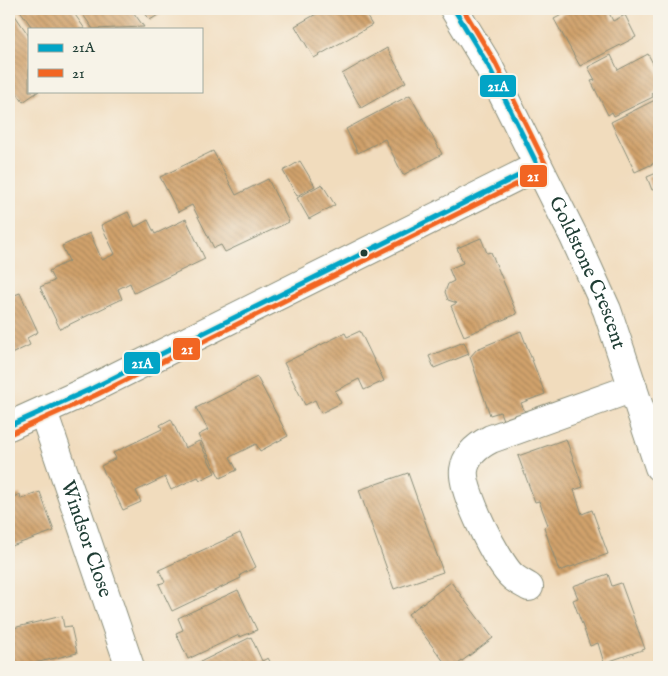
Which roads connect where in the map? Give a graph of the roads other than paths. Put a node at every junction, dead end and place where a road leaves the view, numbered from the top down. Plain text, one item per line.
1 (454, 9) edge
2 (538, 166) junction
3 (633, 388) junction
4 (43, 411) junction
5 (9, 426) edge
6 (659, 467) edge
7 (529, 587) dead end
8 (130, 667) edge

1 - 2 street, Goldstone Crescent
2 - 3 street, Goldstone Crescent
2 - 4 street
3 - 6 street, Goldstone Crescent
3 - 7 street
4 - 5 street
4 - 8 street, Windsor Close

